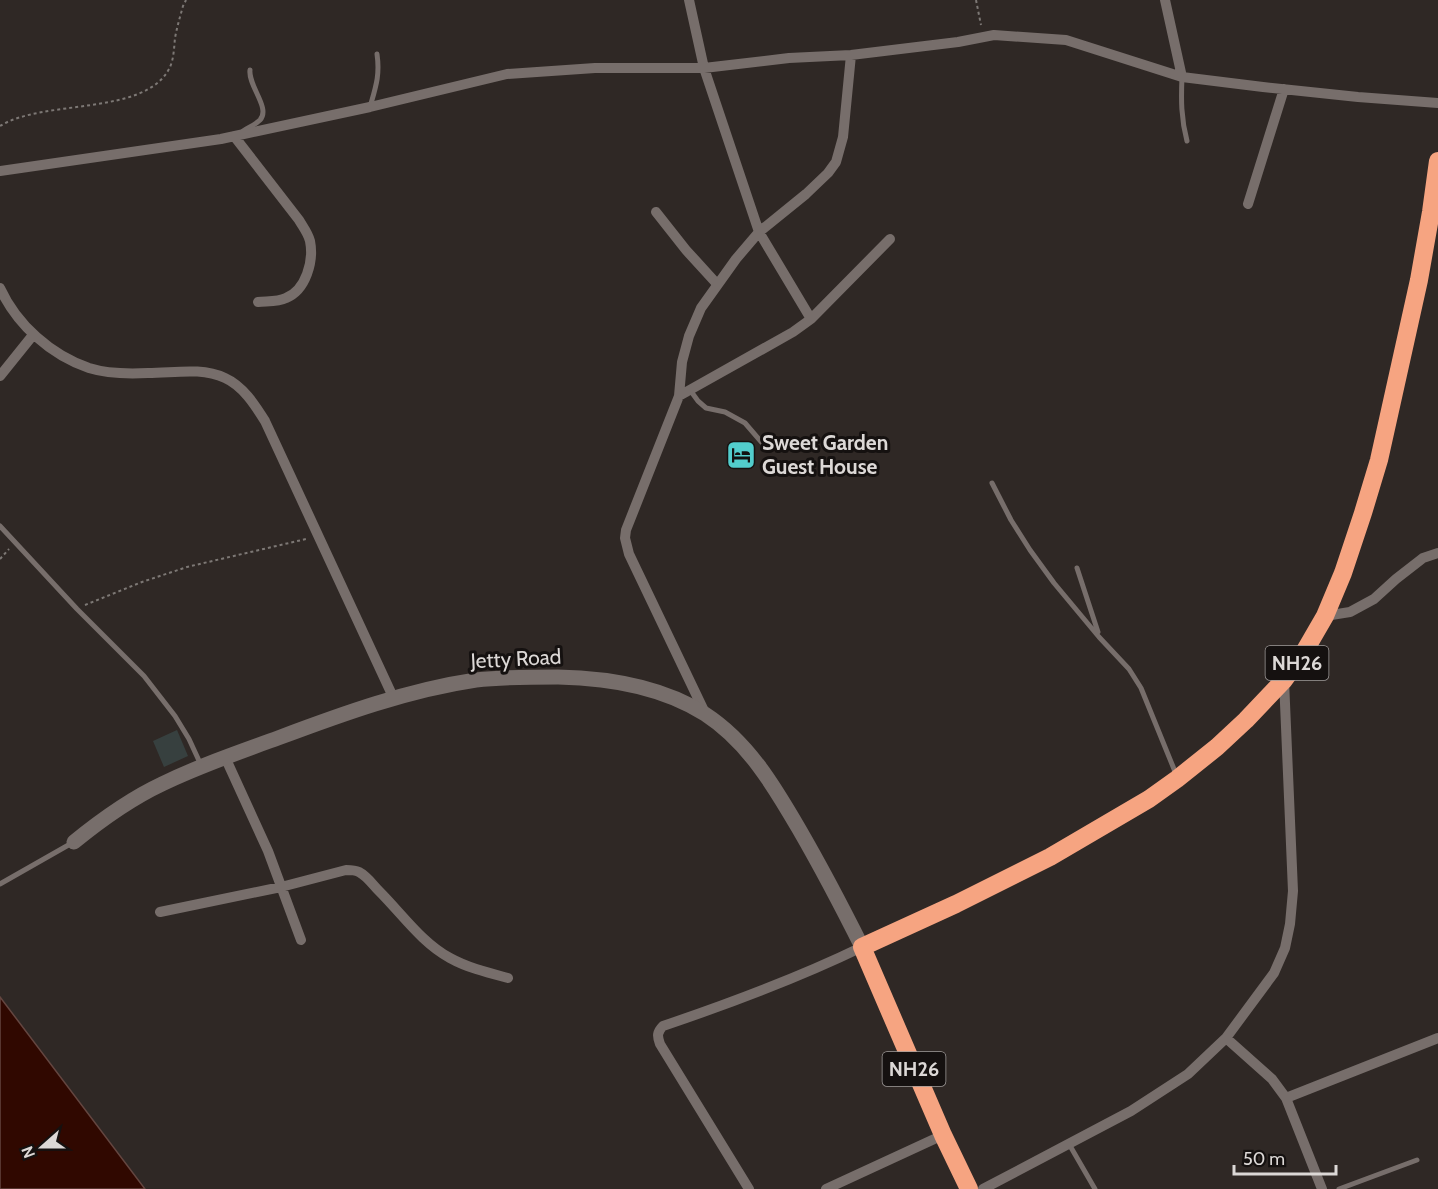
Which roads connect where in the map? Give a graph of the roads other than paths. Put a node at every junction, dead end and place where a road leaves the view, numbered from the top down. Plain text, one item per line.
1 (689, 0) edge
2 (1166, 0) edge
3 (377, 54) dead end
4 (851, 56) junction
5 (704, 68) junction
6 (250, 70) dead end
7 (1182, 76) junction
8 (1284, 89) junction
9 (1438, 103) edge
10 (370, 107) junction
11 (234, 136) junction
12 (1187, 141) dead end
13 (1438, 161) edge
14 (0, 171) edge
15 (1248, 204) dead end
16 (656, 212) dead end
17 (759, 232) junction
18 (890, 239) dead end
19 (717, 284) junction
20 (0, 288) edge
21 (258, 302) dead end
22 (811, 319) junction
23 (33, 335) junction
24 (0, 376) edge
25 (690, 390) junction
26 (679, 396) junction
27 (764, 445) dead end
28 (992, 483) dead end
29 (0, 526) edge
30 (1438, 553) edge
31 (1077, 568) dead end
32 (1325, 616) junction
33 (1099, 637) junction
34 (1284, 680) junction
35 (394, 699) junction
36 (706, 715) junction
37 (225, 758) junction
38 (202, 766) junction
39 (1177, 779) junction
40 (74, 842) joint
41 (0, 884) edge
42 (282, 887) junction
43 (160, 912) dead end
44 (301, 940) dead end
45 (862, 947) junction
46 (508, 978) dead end
47 (1226, 1038) junction
48 (1438, 1038) edge
49 (1286, 1098) junction
50 (942, 1135) junction
51 (1069, 1144) junction
52 (1418, 1160) dead end
53 (749, 1189) edge
54 (826, 1189) edge
55 (969, 1189) edge
56 (984, 1189) edge
57 (1095, 1189) edge
58 (1322, 1189) edge
59 (1338, 1189) edge

1 - 5 street
2 - 7 street
3 - 10 lane
4 - 5 street
4 - 7 street
4 - 17 street
5 - 10 street
5 - 17 street
6 - 11 lane
7 - 8 street
7 - 12 lane
8 - 9 street
8 - 15 street
10 - 11 street
11 - 14 street
11 - 21 street
13 - 32 highway, NH26
16 - 19 street
17 - 19 street
17 - 22 street
18 - 22 street
19 - 26 street
20 - 23 street
22 - 25 street
23 - 24 street
23 - 35 street
25 - 26 street
25 - 27 lane
26 - 36 street
28 - 33 lane
29 - 38 lane
30 - 32 street
31 - 33 lane
32 - 34 highway, NH26
33 - 39 lane
34 - 39 highway, NH26
34 - 47 street
35 - 36 street, Jetty Road
35 - 37 street, Jetty Road
36 - 45 street, Jetty Road
37 - 38 street, Jetty Road
37 - 42 street
38 - 40 street, Jetty Road
39 - 45 highway, NH26
40 - 41 lane
42 - 43 street
42 - 44 street
42 - 46 street
45 - 50 highway, NH26
45 - 53 street
47 - 49 street
47 - 51 street
48 - 49 street
49 - 58 street
50 - 54 street
50 - 55 highway, NH26
51 - 56 street
51 - 57 lane
52 - 59 lane

